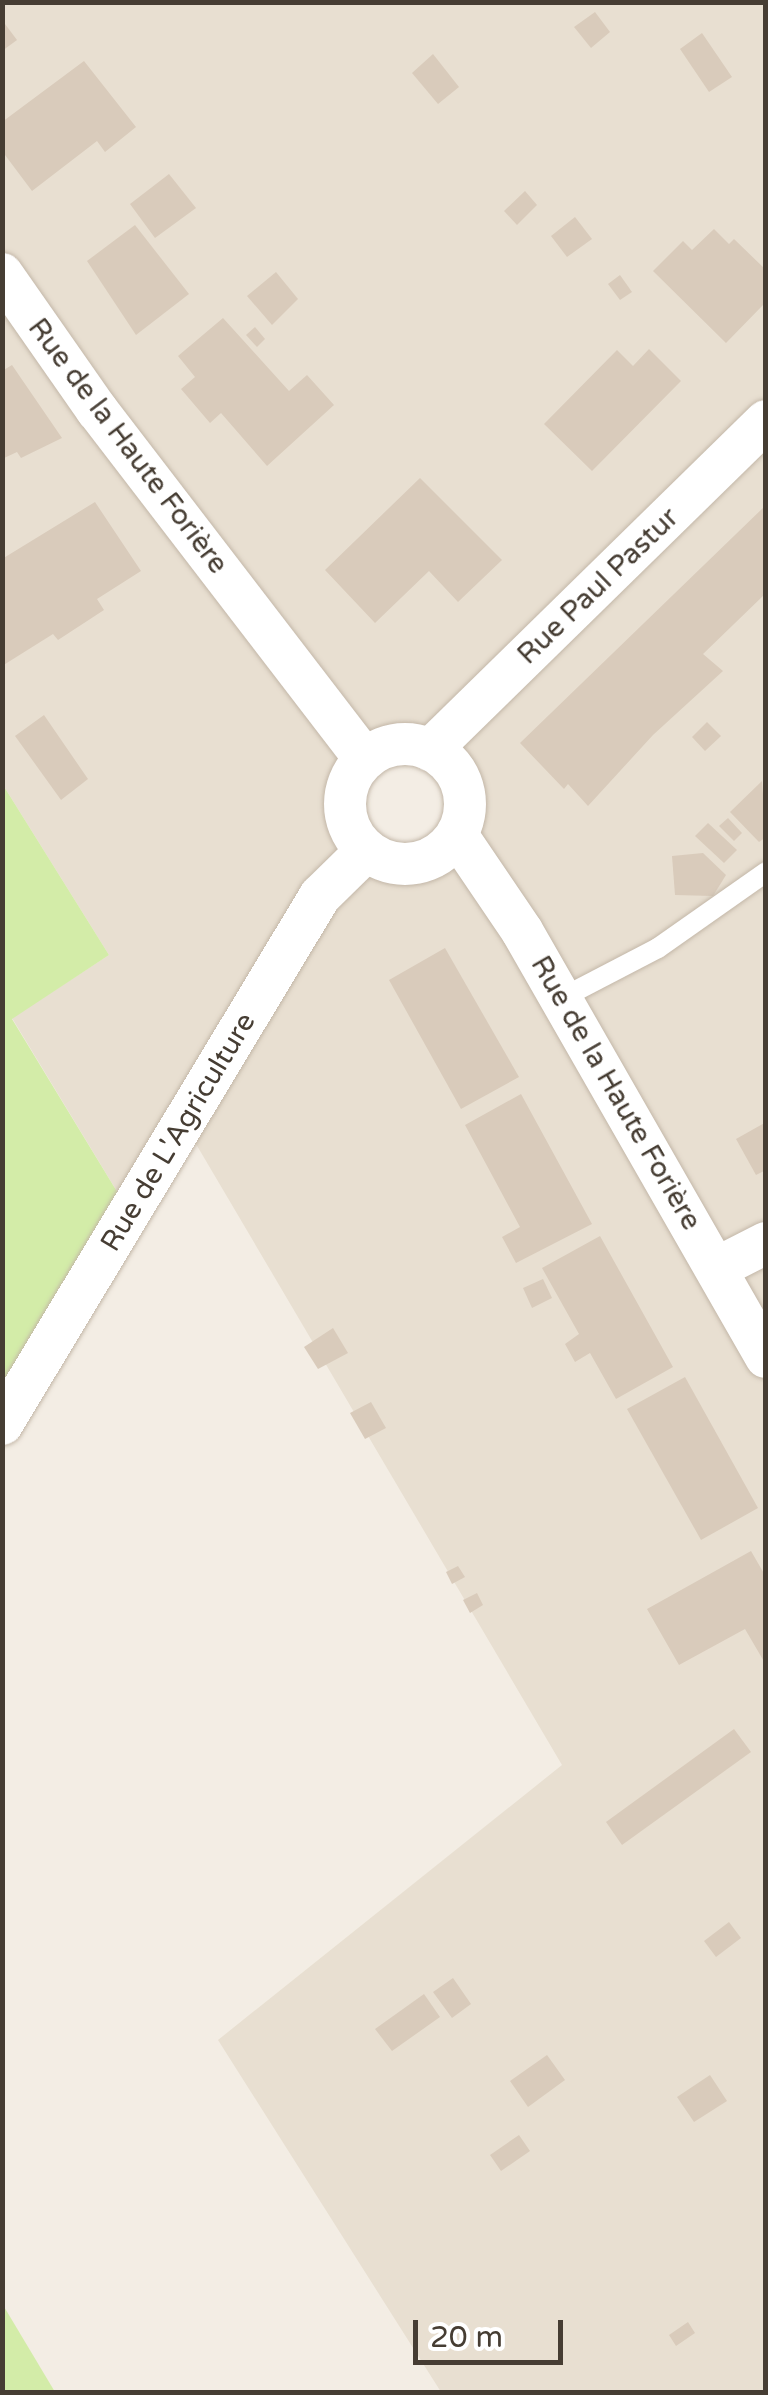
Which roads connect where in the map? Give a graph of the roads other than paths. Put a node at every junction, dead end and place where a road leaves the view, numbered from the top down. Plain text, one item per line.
1 (2, 274) edge
2 (766, 422) edge
3 (430, 750) junction
4 (364, 759) junction
5 (457, 835) junction
6 (366, 850) junction
7 (766, 872) edge
8 (560, 999) junction
9 (766, 1243) edge
10 (717, 1268) junction
11 (766, 1357) edge
12 (2, 1424) edge

1 - 4 street, Rue de la Haute Forière
2 - 3 street, Rue Paul Pastur
3 - 4 street
3 - 5 street
4 - 6 street
5 - 6 street
5 - 8 street, Rue de la Haute Forière
6 - 12 street, Rue de L'Agriculture
7 - 8 lane
8 - 10 street, Rue de la Haute Forière
9 - 10 street
10 - 11 street, Rue de la Haute Forière

